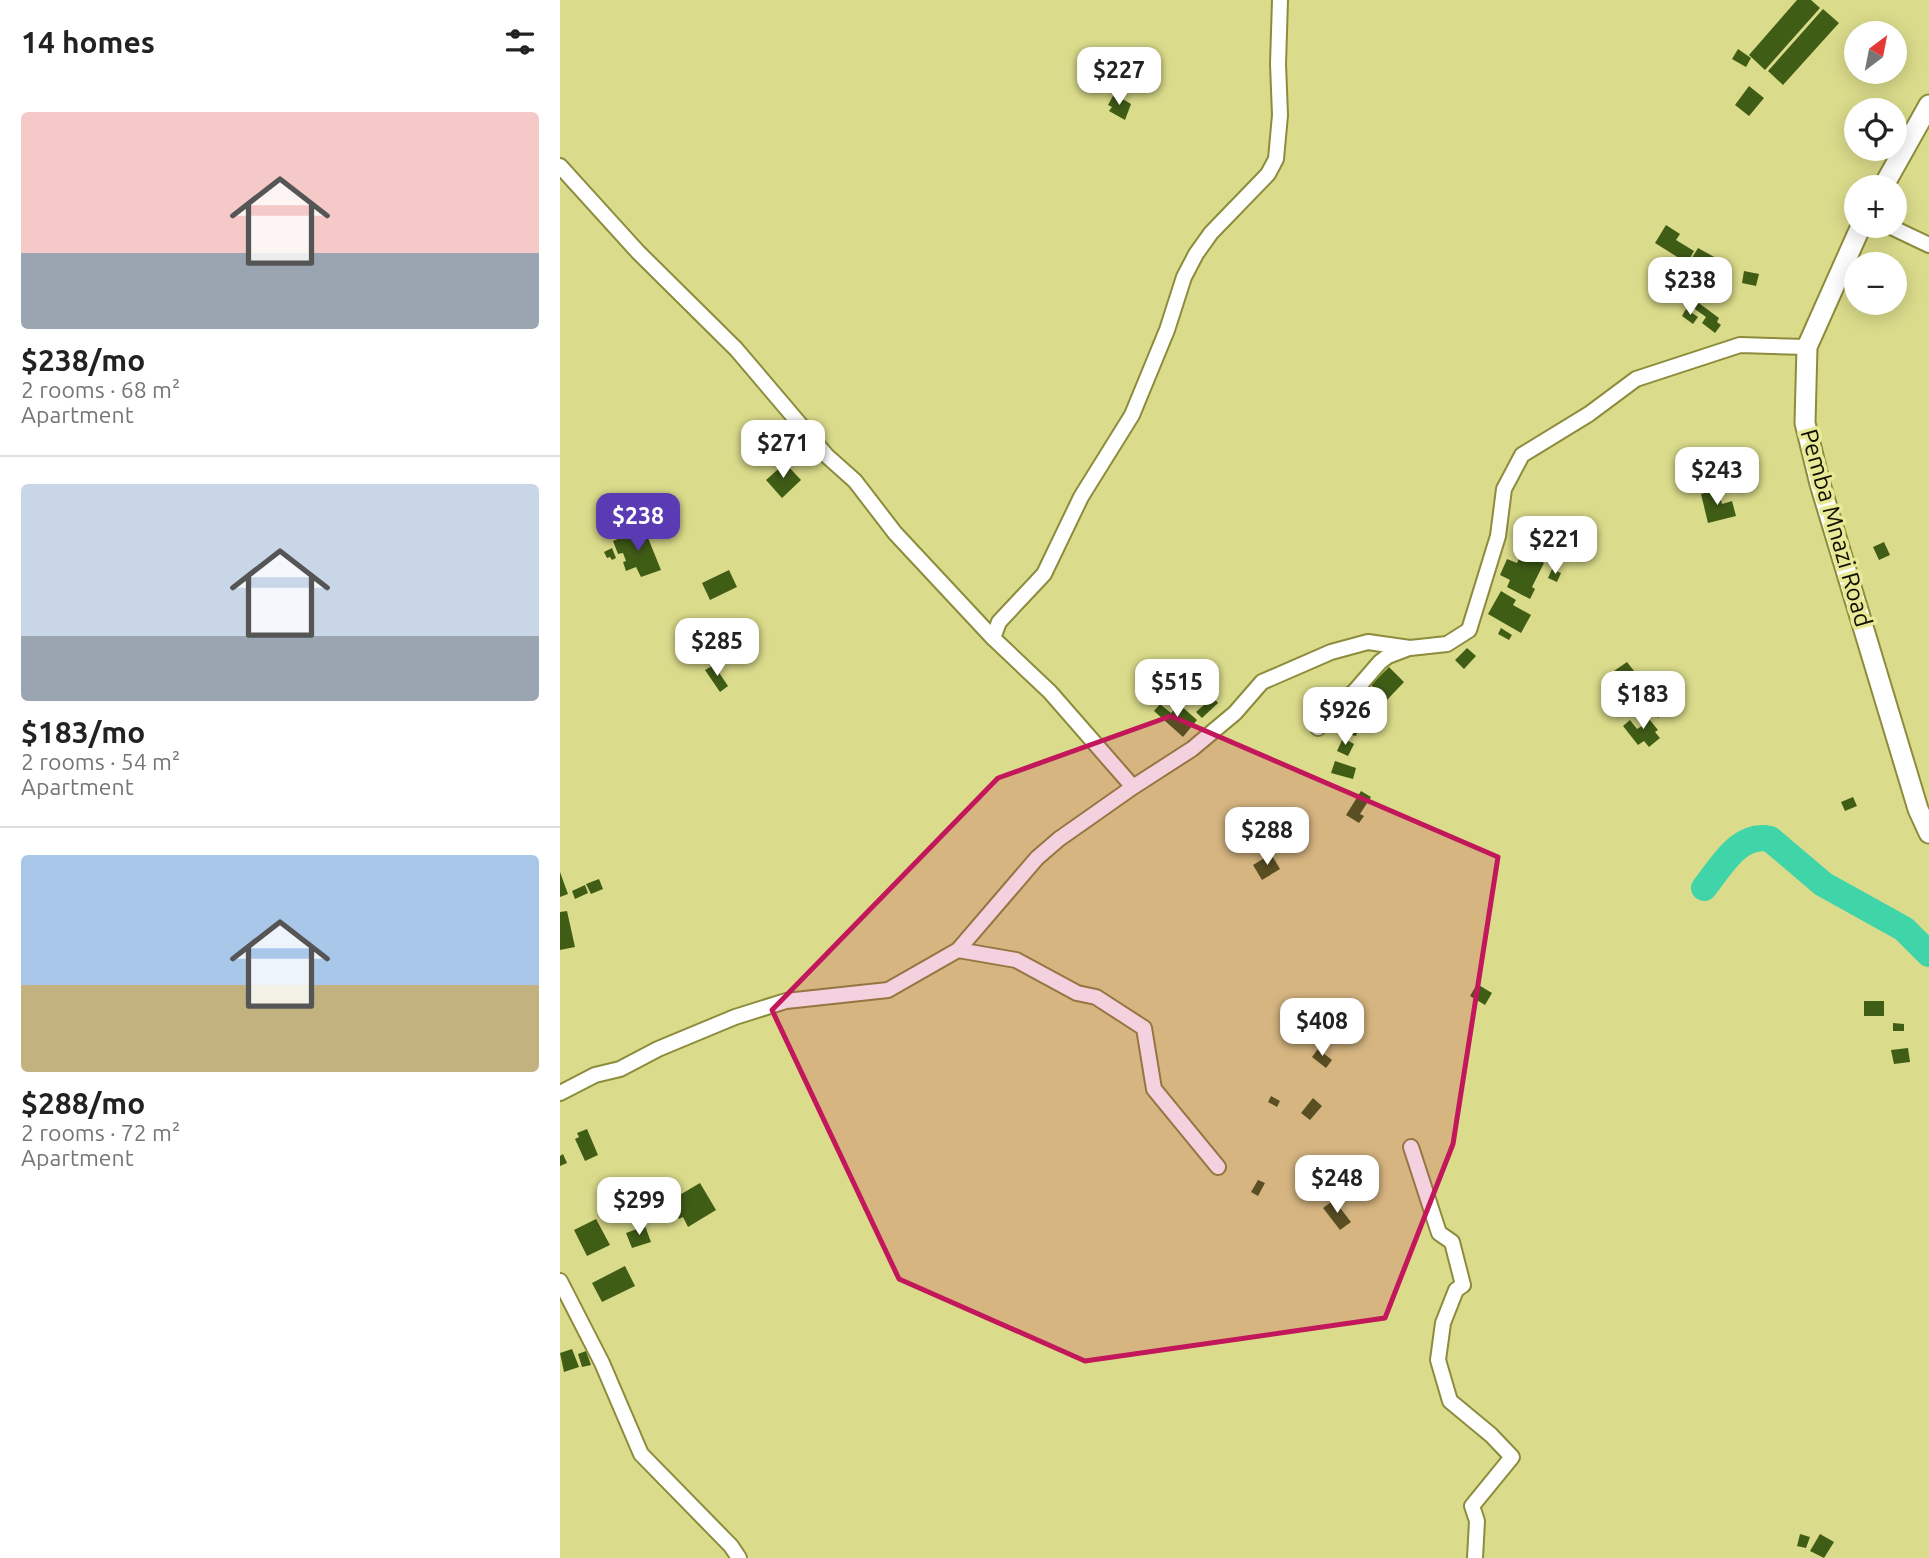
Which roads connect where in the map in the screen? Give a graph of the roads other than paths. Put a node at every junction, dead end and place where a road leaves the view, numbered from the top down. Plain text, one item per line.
1 (1280, 0) edge
2 (1929, 105) edge
3 (560, 166) edge
4 (1890, 175) edge
5 (1907, 235) edge
6 (1856, 238) edge
7 (1929, 245) edge
8 (1807, 347) junction
9 (993, 638) junction
10 (1410, 648) junction
11 (1318, 728) dead end
12 (1133, 787) junction
13 (1929, 833) edge
14 (958, 950) junction
15 (560, 1093) edge
16 (1411, 1147) dead end
17 (1218, 1167) dead end
18 (560, 1281) edge
19 (739, 1558) edge
20 (1475, 1558) edge

1 - 9 street
2 - 4 main road
3 - 9 street
5 - 7 street
6 - 8 main road, Pemba Mnazi Road
8 - 10 street
8 - 13 main road, Pemba Mnazi Road
9 - 12 street
10 - 11 street
10 - 12 street
12 - 14 street
14 - 15 street
14 - 17 street
16 - 20 street
18 - 19 street

